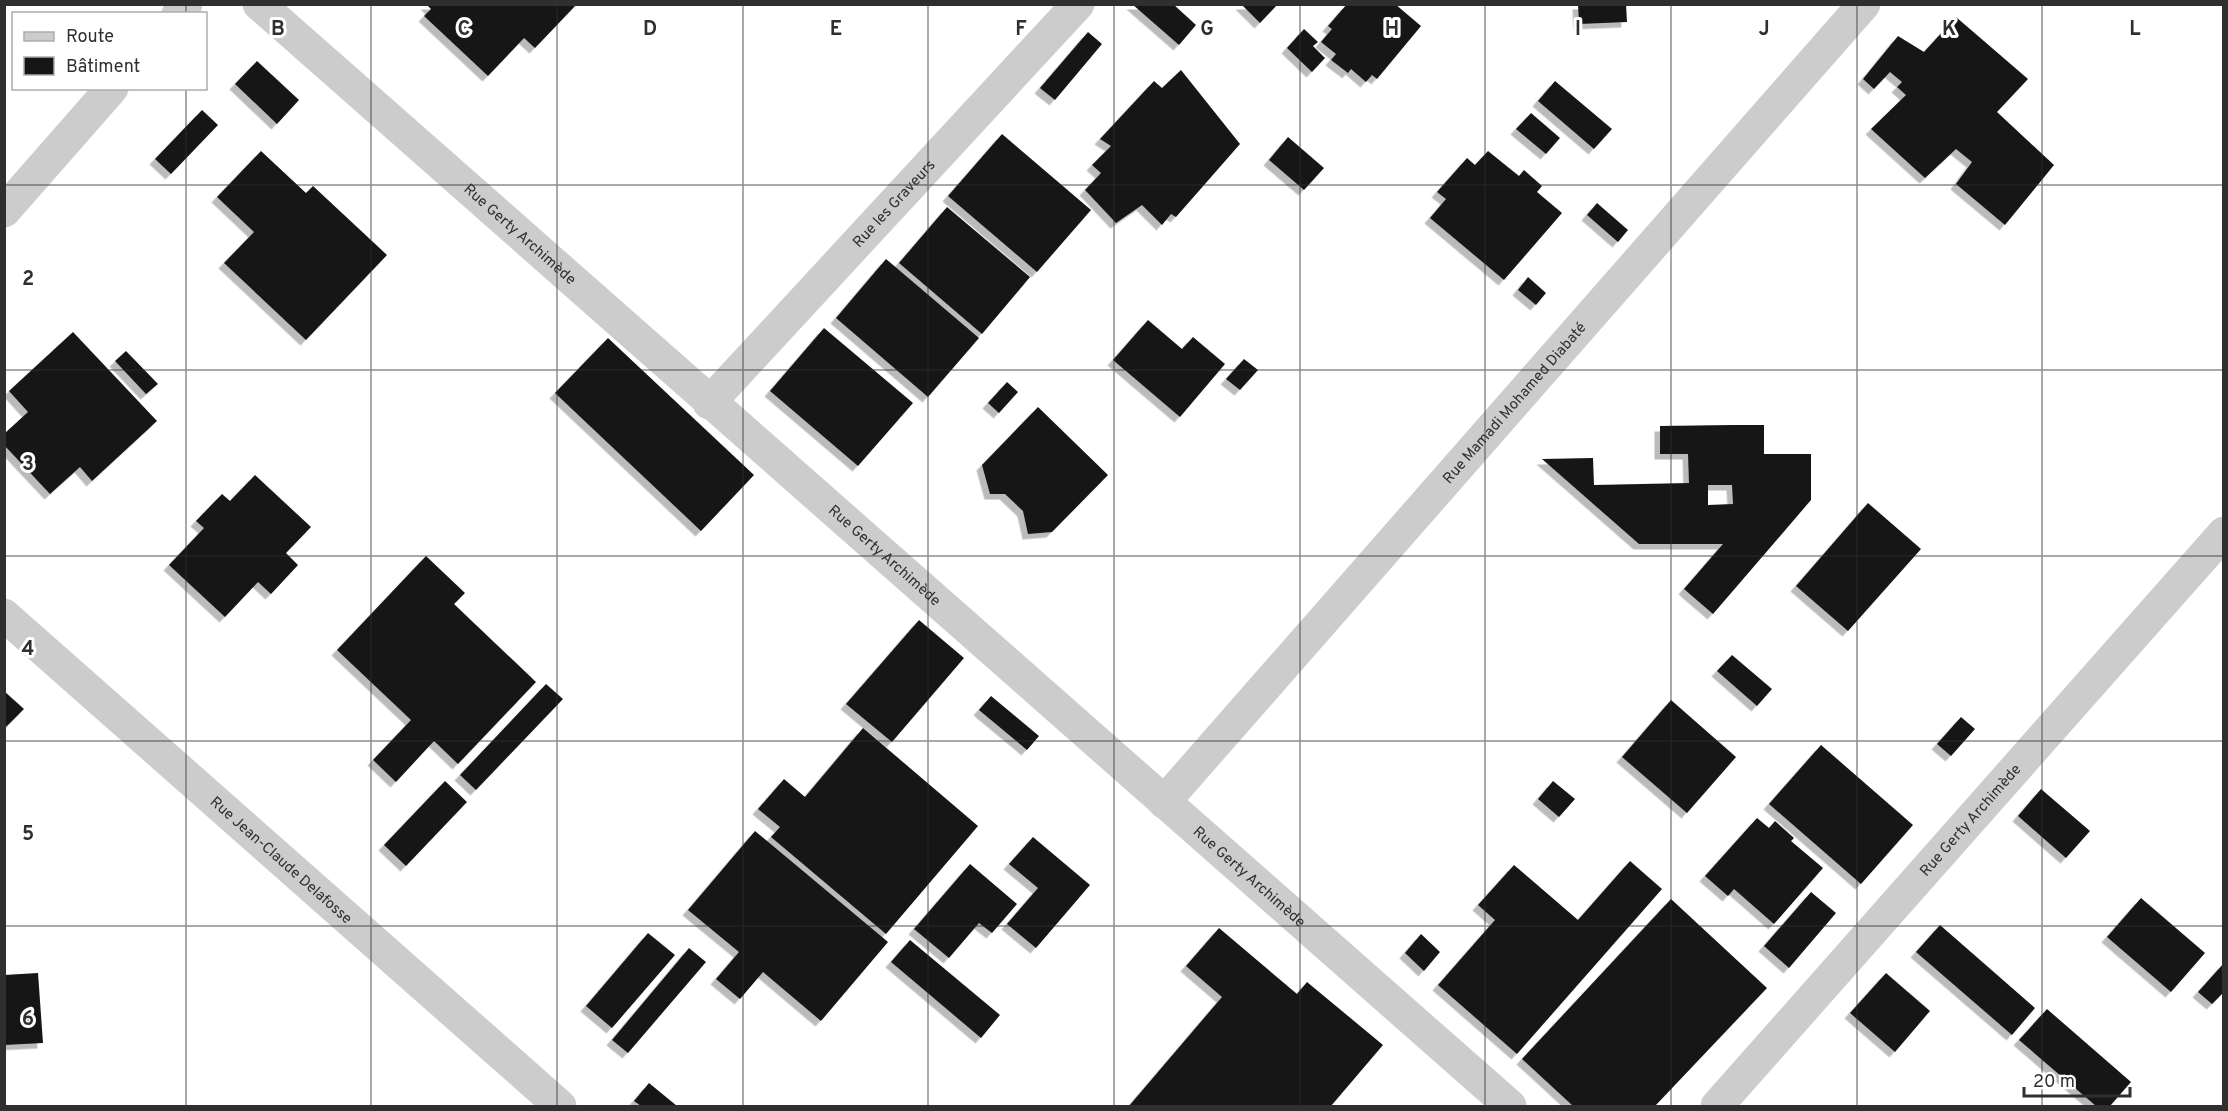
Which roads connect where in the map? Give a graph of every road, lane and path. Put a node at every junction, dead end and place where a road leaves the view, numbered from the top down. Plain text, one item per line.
1 (259, 4) edge
2 (1078, 4) edge
3 (1864, 4) edge
4 (110, 90) edge
5 (4, 211) edge
6 (709, 403) junction
7 (2223, 535) edge
8 (4, 615) edge
9 (1164, 802) junction
10 (560, 1107) edge
11 (1510, 1107) edge
12 (1717, 1107) edge

1 - 6 street, Rue Gerty Archimède
2 - 6 street, Rue les Graveurs
3 - 9 street, Rue Mamadi Mohamed Diabaté
4 - 5 street
6 - 9 street, Rue Gerty Archimède
7 - 12 street, Rue Gerty Archimède
8 - 10 street, Rue Jean-Claude Delafosse
9 - 11 street, Rue Gerty Archimède

